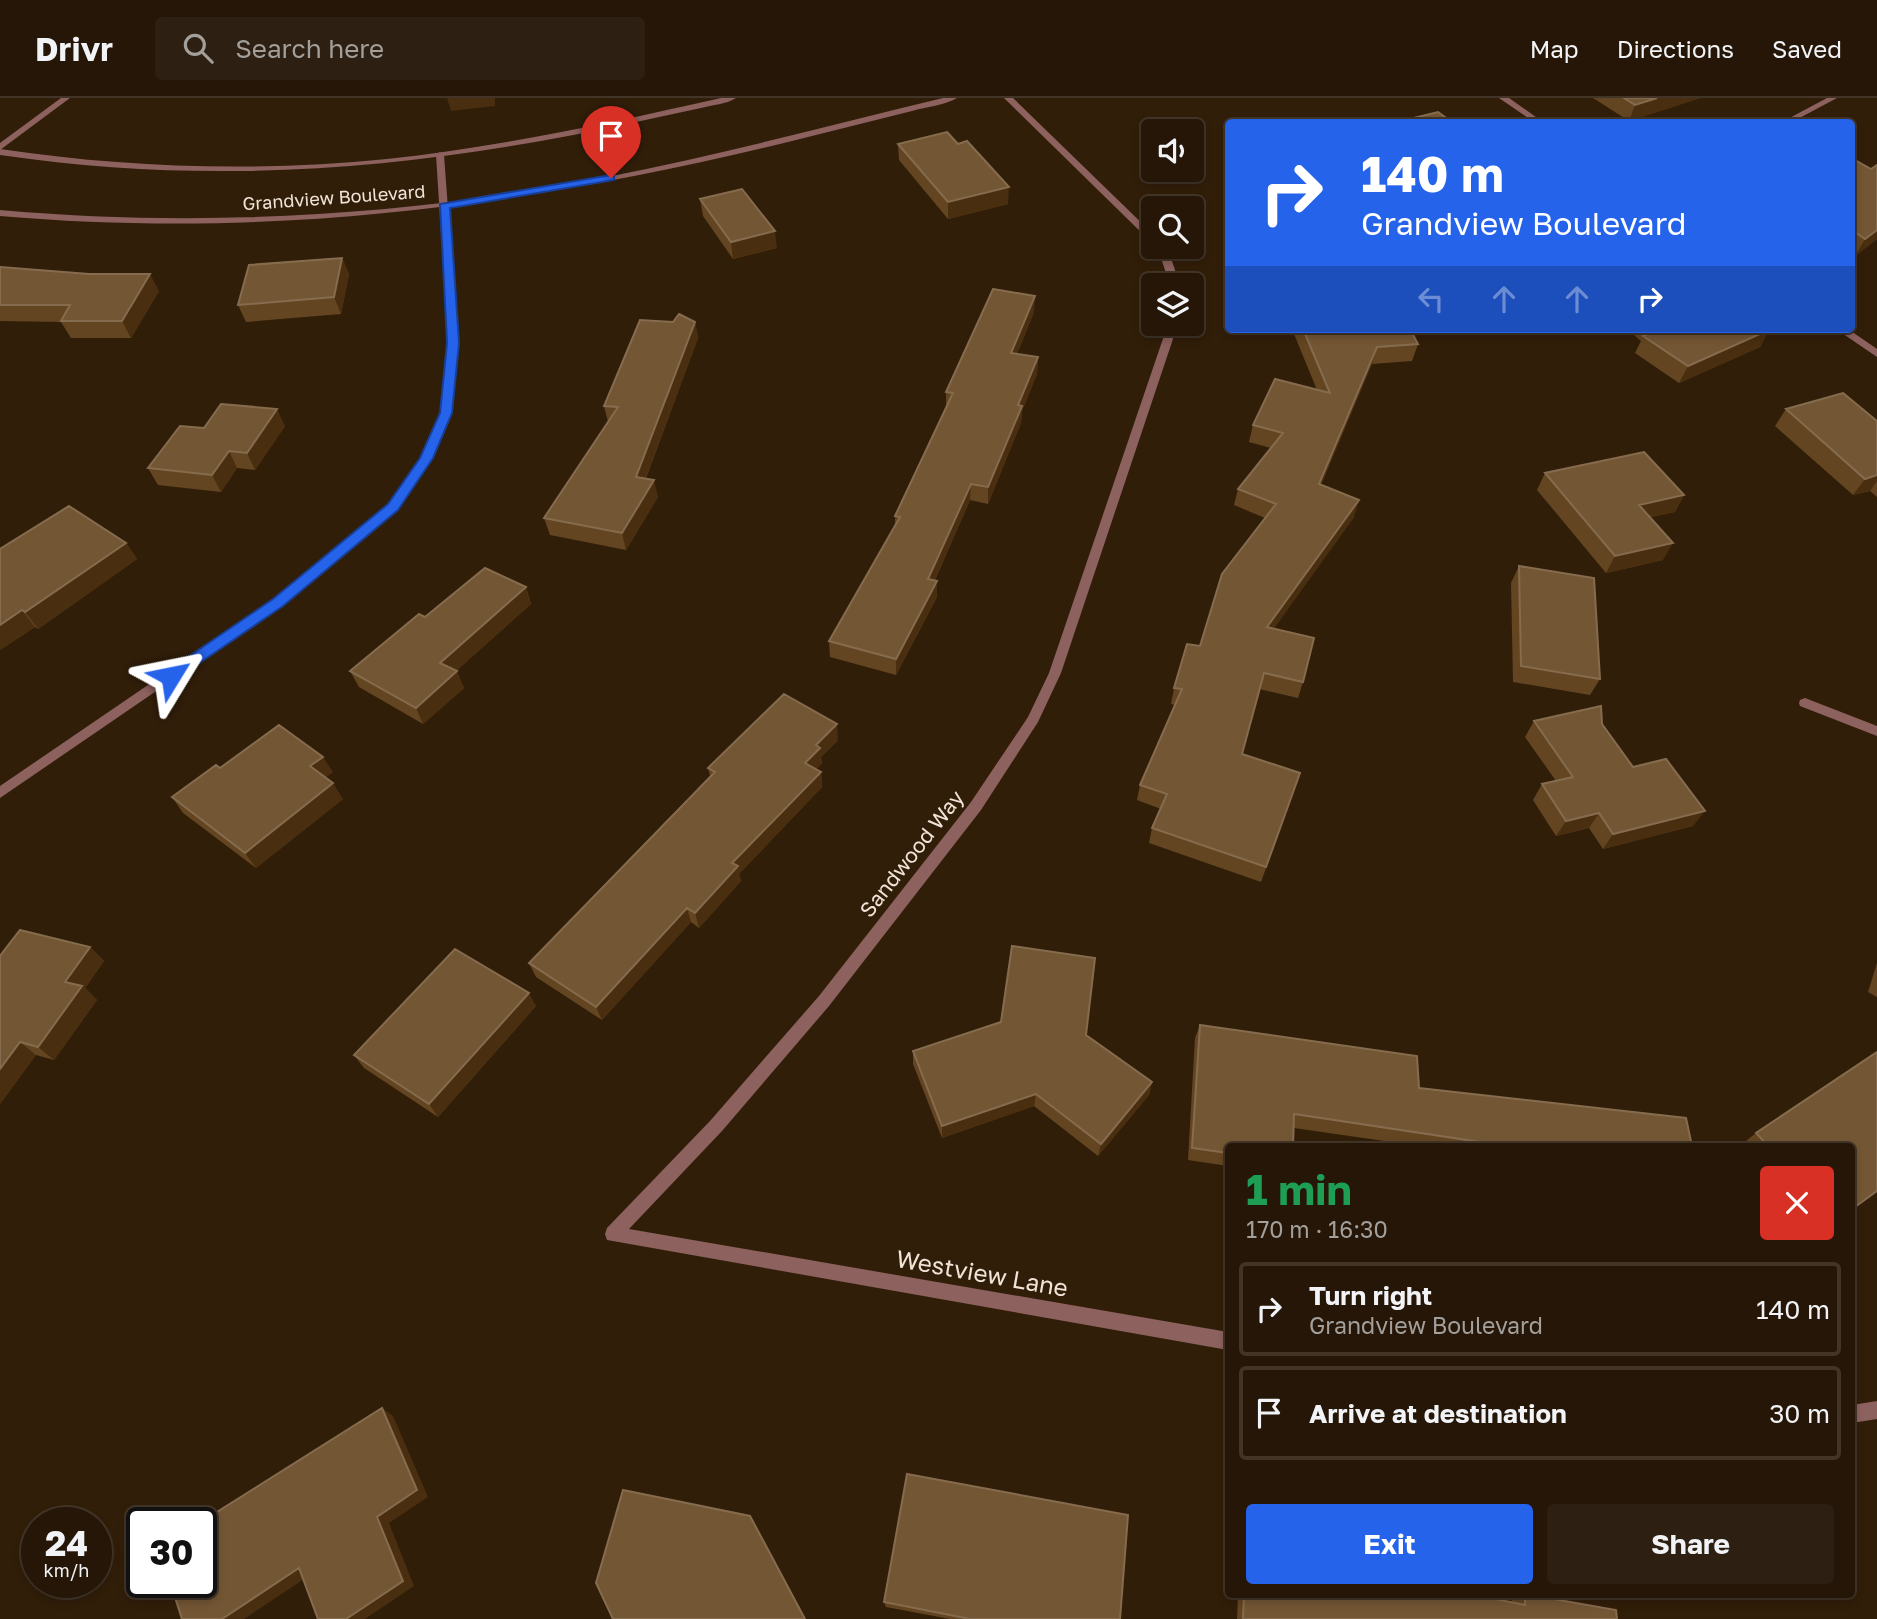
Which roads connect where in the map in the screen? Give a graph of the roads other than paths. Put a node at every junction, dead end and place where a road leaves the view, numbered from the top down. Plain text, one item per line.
1 (66, 98) edge
2 (732, 98) edge
3 (953, 98) edge
4 (1008, 98) edge
5 (1503, 98) edge
6 (1833, 98) edge
7 (1534, 119) edge
8 (1792, 119) edge
9 (0, 150) edge
10 (440, 155) junction
11 (444, 206) junction
12 (0, 213) edge
13 (1141, 227) edge
14 (1847, 333) edge
15 (1169, 336) edge
16 (1877, 354) edge
17 (1805, 703) dead end
18 (1877, 731) edge
19 (0, 793) edge
20 (727, 1253) joint
21 (1225, 1340) edge
22 (1877, 1410) edge
23 (1855, 1414) edge

1 - 9 street
2 - 10 street, Grandview Boulevard
3 - 11 street, Grandview Boulevard
4 - 13 street
5 - 7 street
6 - 8 street
9 - 10 street, Grandview Boulevard
10 - 11 street
11 - 12 street, Grandview Boulevard
11 - 19 street
14 - 16 street
15 - 20 street, Sandwood Way
17 - 18 street
20 - 21 street, Westview Lane
22 - 23 street

